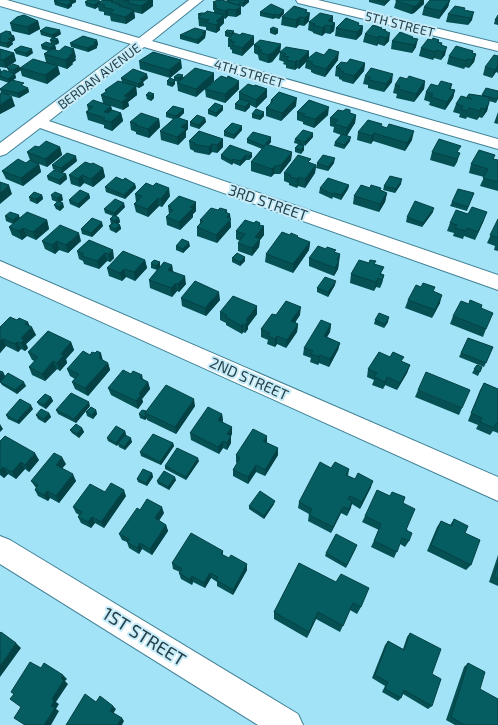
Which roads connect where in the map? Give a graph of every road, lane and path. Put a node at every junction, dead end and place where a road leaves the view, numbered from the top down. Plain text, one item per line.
1 (32, 0) edge
2 (197, 0) edge
3 (302, 0) edge
4 (0, 2) edge
5 (19, 8) junction
6 (5, 16) dead end
7 (142, 43) junction
8 (498, 47) edge
9 (38, 122) junction
10 (498, 144) edge
11 (0, 151) edge
12 (0, 268) edge
13 (498, 283) edge
14 (498, 489) edge
15 (0, 549) edge
16 (287, 725) edge

1 - 5 street
2 - 7 street, BERDAN AVENUE
3 - 8 street, 5TH STREET
4 - 5 street, 4TH STREET
5 - 6 street
5 - 7 street, 4TH STREET
7 - 9 street, BERDAN AVENUE
7 - 10 street, 4TH STREET
9 - 11 street, BERDAN AVENUE
9 - 13 street, 3RD STREET
12 - 14 street, 2ND STREET
15 - 16 street, 1ST STREET

